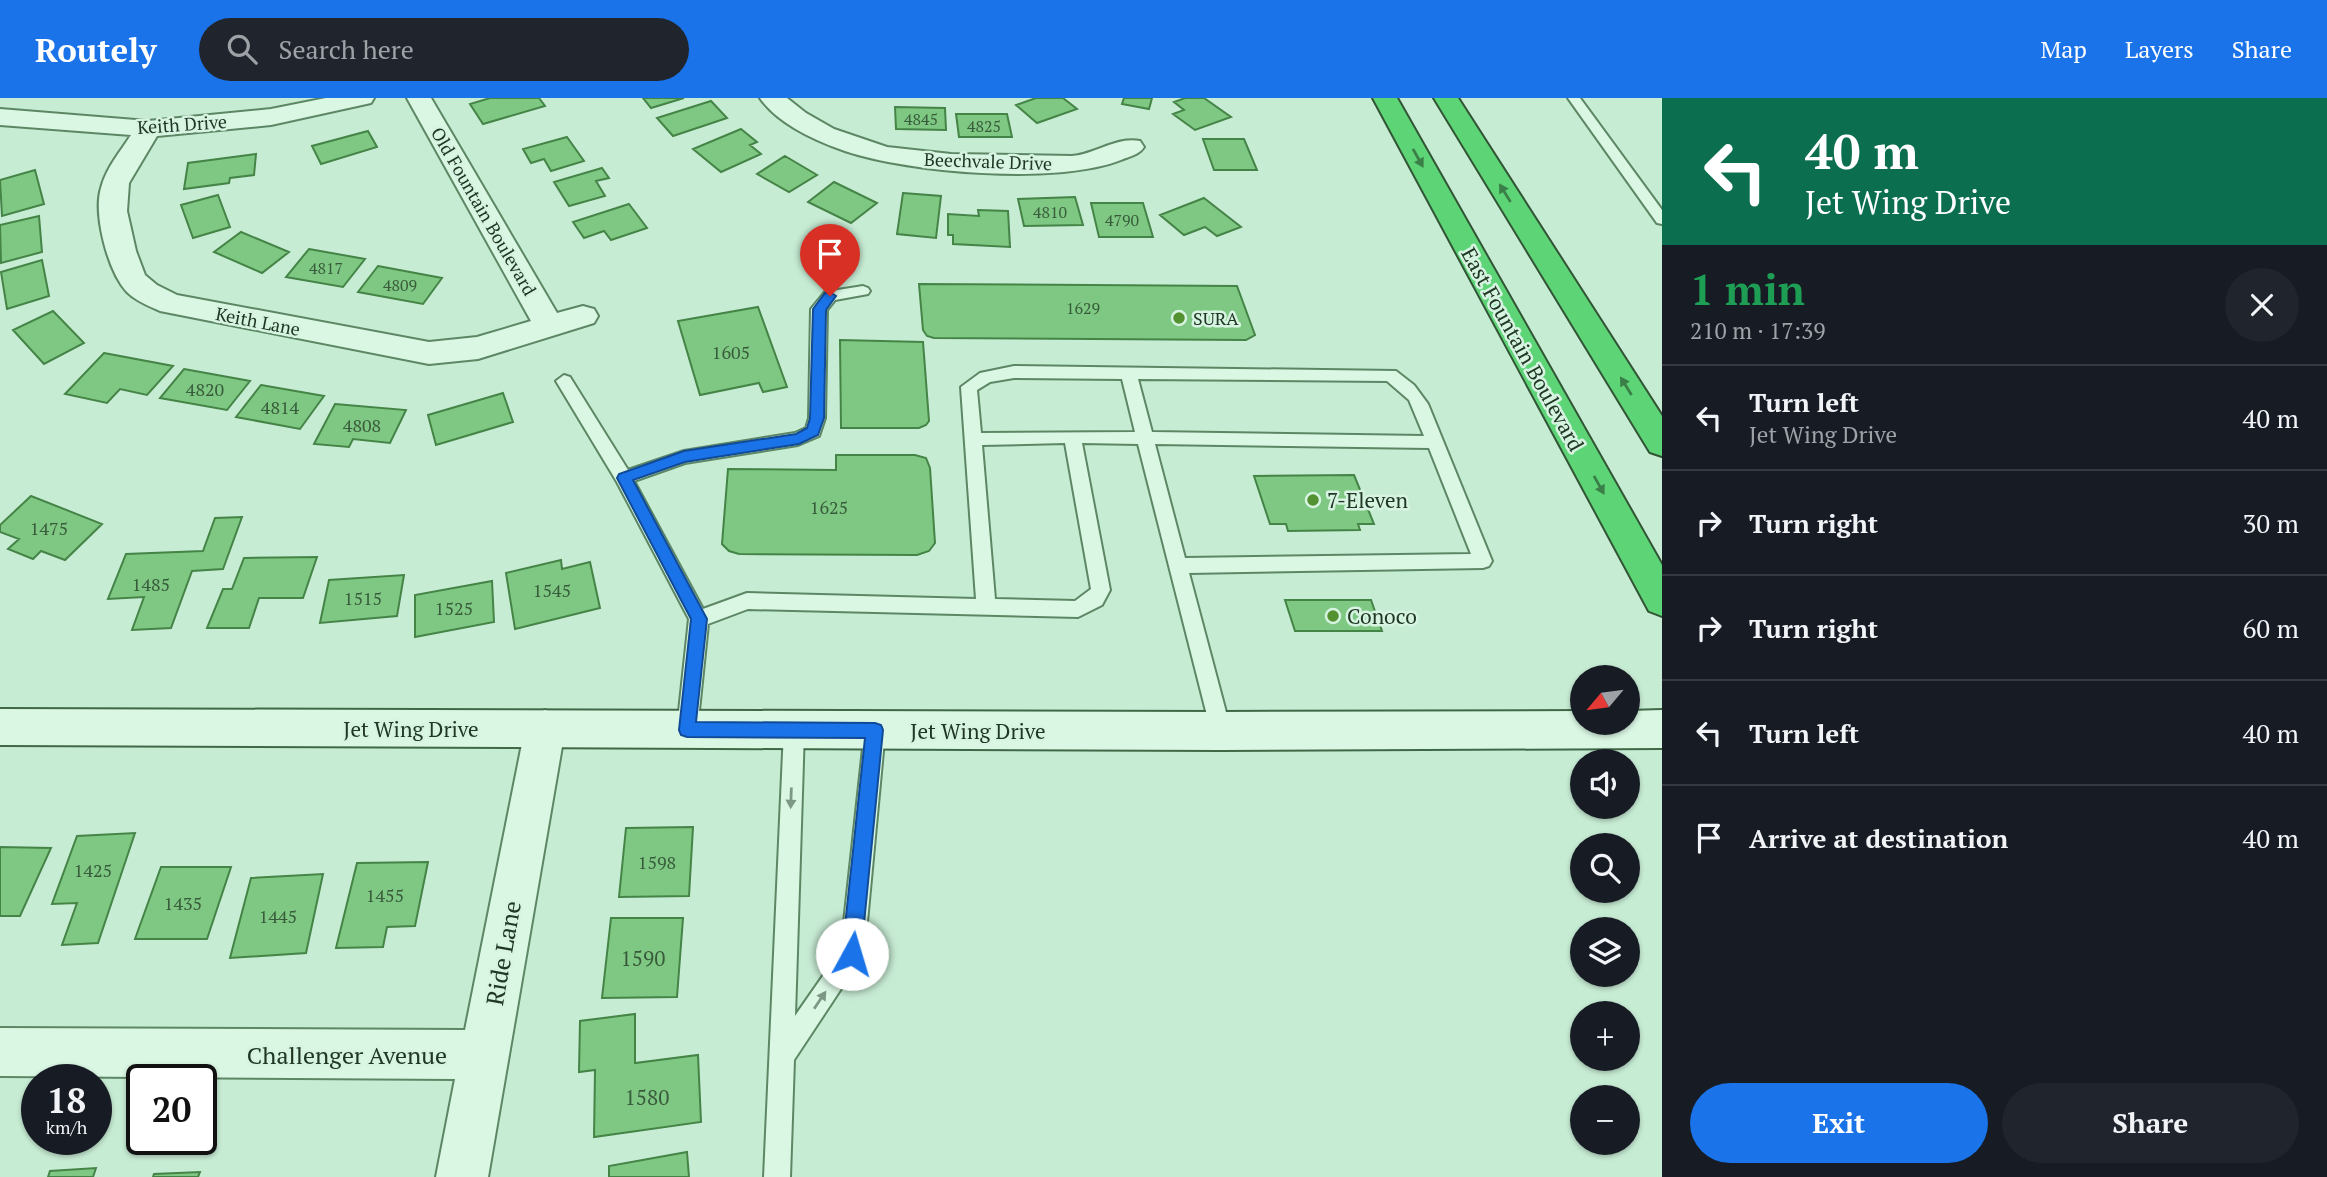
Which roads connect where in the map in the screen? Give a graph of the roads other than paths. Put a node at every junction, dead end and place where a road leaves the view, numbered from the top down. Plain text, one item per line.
1 (362, 98) edge
2 (419, 98) edge
3 (772, 98) edge
4 (1385, 98) edge
5 (1446, 98) edge
6 (1574, 98) edge
7 (0, 117) edge
8 (148, 129) junction
9 (1131, 147) dead end
10 (1662, 220) edge
11 (863, 291) dead end
12 (583, 316) dead end
13 (548, 325) junction
14 (1129, 373) junction
15 (564, 381) dead end
16 (1072, 437) junction
17 (1145, 438) junction
18 (973, 439) junction
19 (1435, 442) junction
20 (1662, 443) edge
21 (624, 478) junction
22 (1178, 566) junction
23 (1662, 600) edge
24 (986, 607) junction
25 (699, 619) junction
26 (0, 727) edge
27 (545, 729) junction
28 (1662, 729) edge
29 (687, 730) junction
30 (794, 730) junction
31 (875, 730) junction
32 (1221, 731) junction
33 (0, 1052) edge
34 (485, 1055) junction
35 (782, 1057) junction
36 (462, 1177) edge
37 (777, 1177) edge

1 - 8 street, Keith Drive
2 - 13 street, Old Fountain Boulevard
3 - 9 street, Beechvale Drive
4 -> 23 highway, East Fountain Boulevard
20 -> 5 highway
6 - 10 lane
7 - 8 street, Keith Drive
8 - 13 street, Keith Lane
11 - 21 lane
12 - 13 street, Keith Lane
14 - 17 lane
14 - 18 lane
14 - 19 lane
15 - 21 lane
16 - 17 lane
16 - 18 lane
16 - 24 lane
17 - 19 lane
17 - 22 lane
18 - 24 lane
19 - 22 lane
21 - 25 lane
22 - 32 lane
24 - 25 lane
25 - 29 lane
26 - 27 street, Jet Wing Drive
27 - 29 street, Jet Wing Drive
27 - 34 street, Ride Lane
28 - 32 street, Jet Wing Drive
29 - 30 street, Jet Wing Drive
30 - 31 street, Jet Wing Drive
30 -> 35 lane
31 - 32 street, Jet Wing Drive
35 -> 31 lane
33 - 34 street, Challenger Avenue
34 - 36 street, Ride Lane
35 - 37 lane

